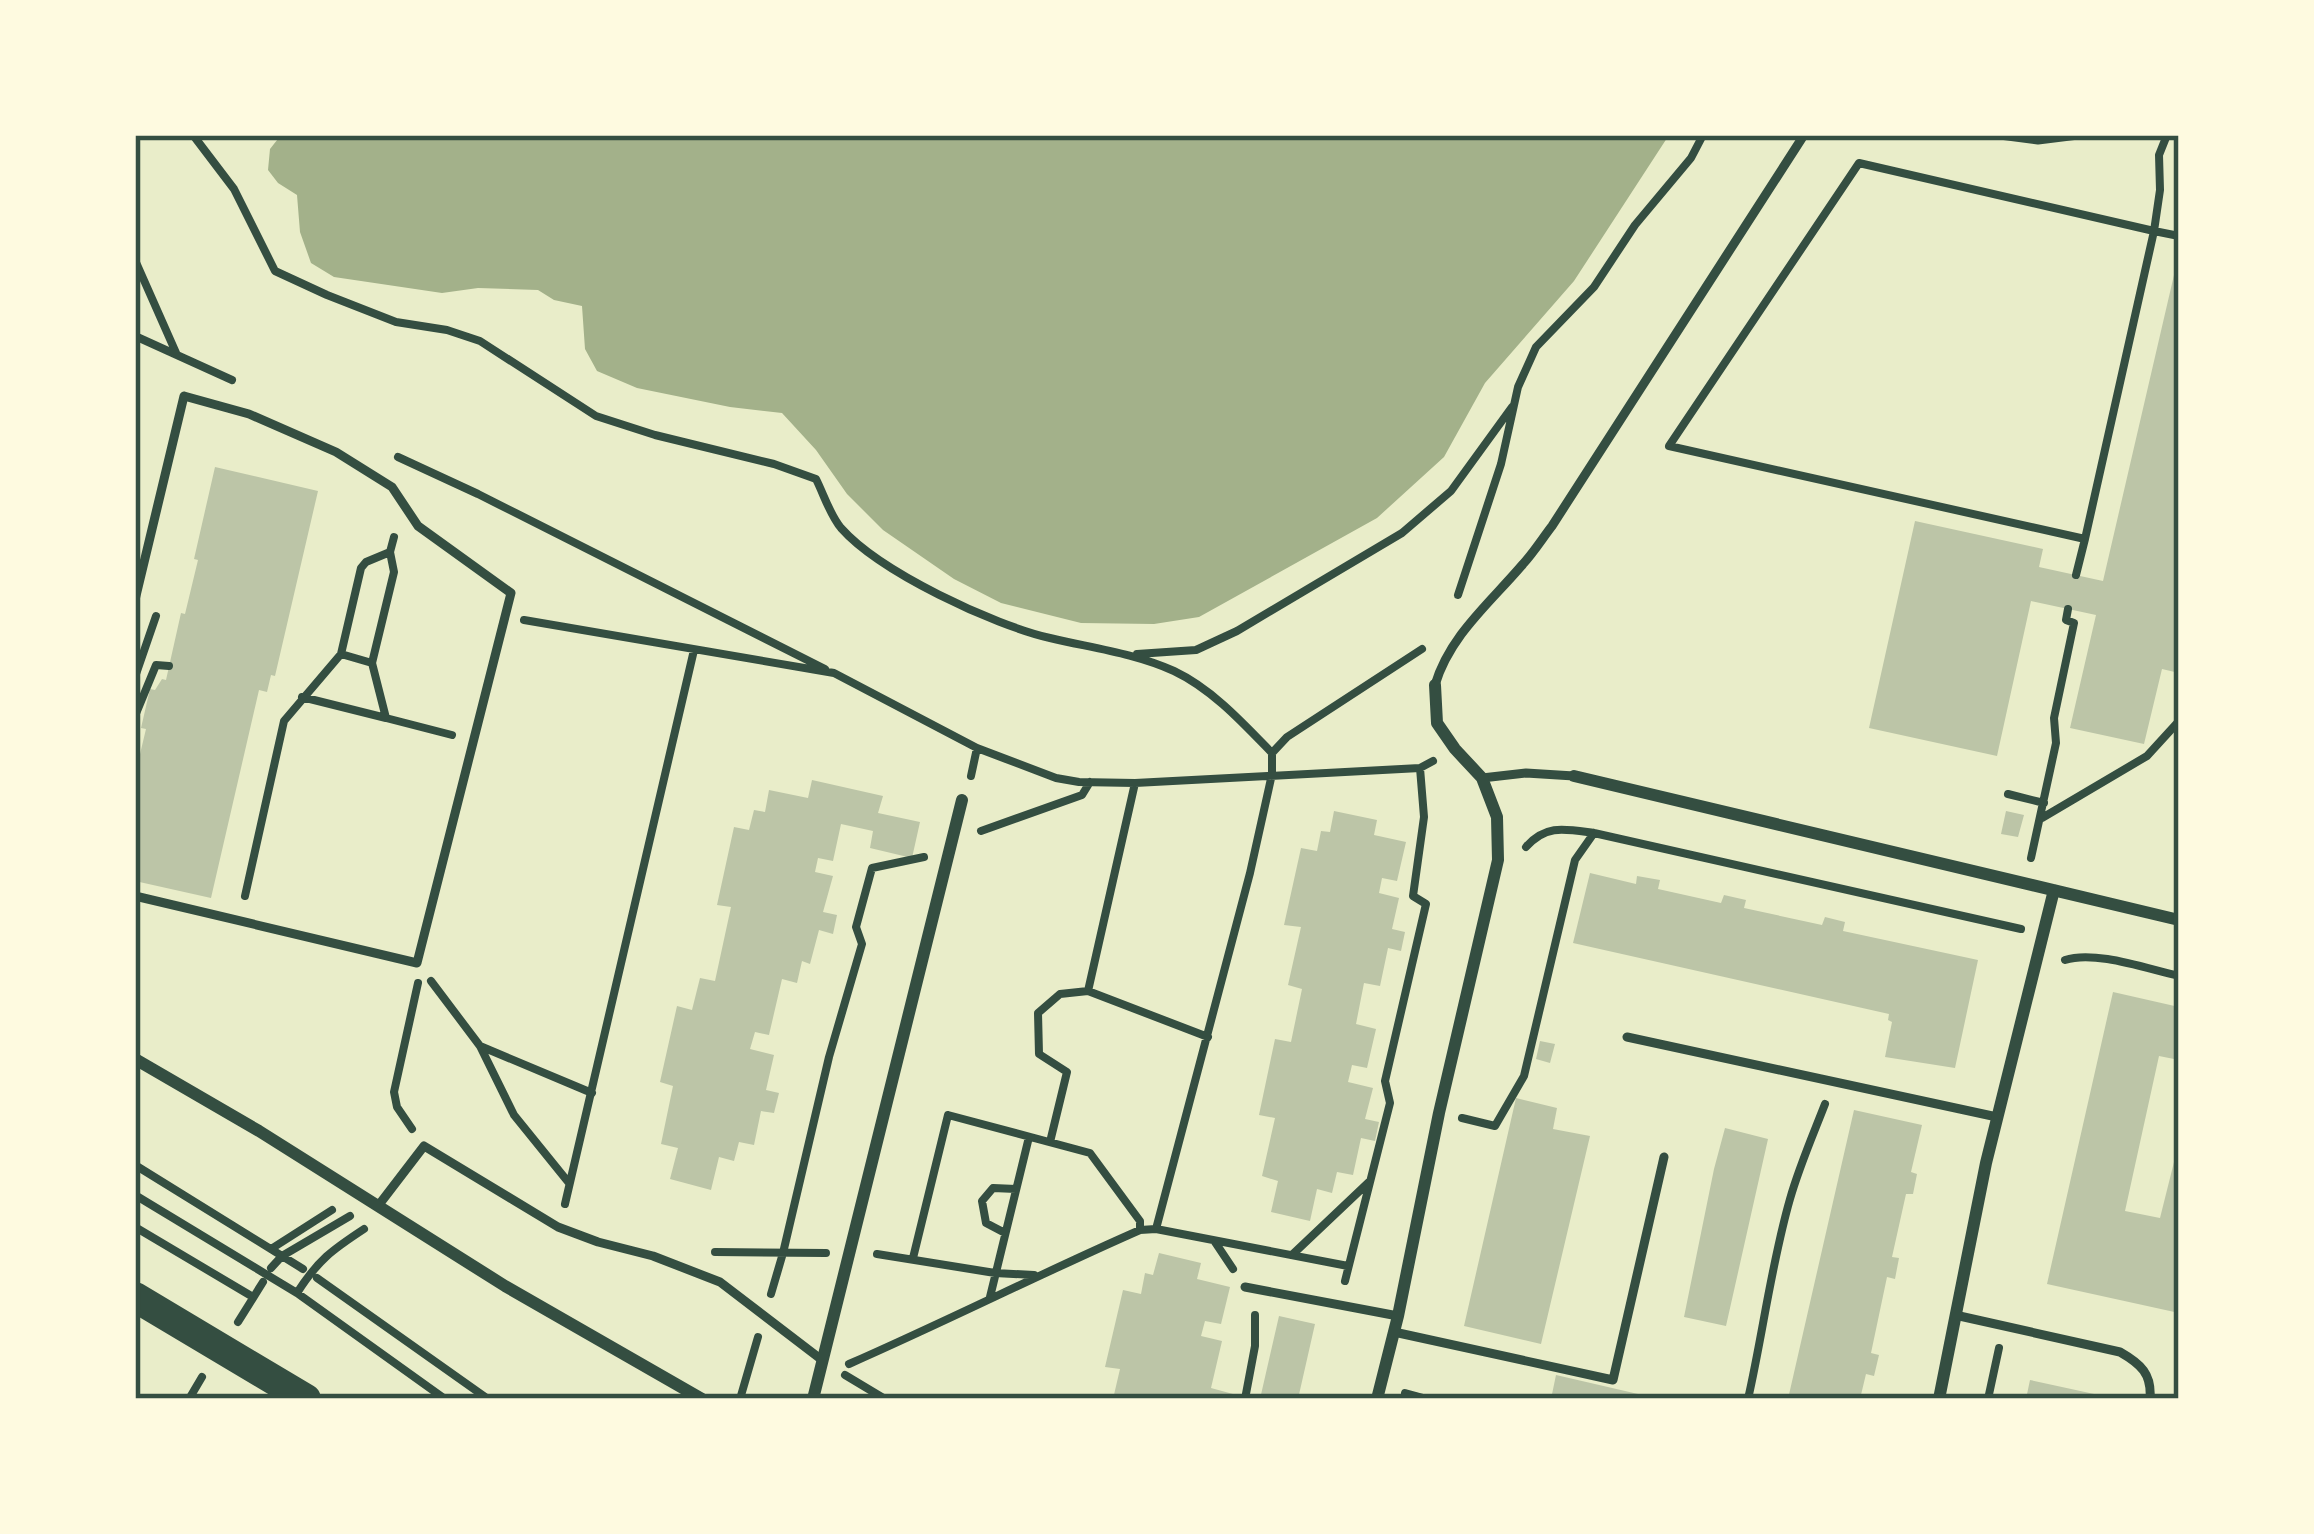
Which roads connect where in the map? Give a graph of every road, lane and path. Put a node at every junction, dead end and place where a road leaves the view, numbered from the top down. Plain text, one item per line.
1 (193, 135) edge
2 (1702, 135) edge
3 (1804, 135) edge
4 (2000, 135) edge
5 (2078, 135) edge
6 (2168, 135) edge
7 (2154, 231) junction
8 (2179, 236) edge
9 (135, 260) edge
10 (135, 336) edge
11 (177, 355) junction
12 (250, 388) dead end
13 (1515, 404) junction
14 (395, 455) dead end
15 (404, 505) junction
16 (2085, 539) junction
17 (390, 553) junction
18 (2077, 575) dead end
19 (135, 600) edge
20 (2068, 609) dead end
21 (505, 617) junction
22 (1443, 635) junction
23 (1458, 638) junction
24 (694, 650) junction
25 (341, 654) junction
26 (1129, 654) junction
27 (135, 655) edge
28 (372, 662) junction
29 (156, 665) junction
30 (169, 666) dead end
31 (834, 673) junction
32 (1435, 685) joint
33 (302, 697) junction
34 (135, 716) edge
35 (386, 718) junction
36 (2179, 721) edge
37 (473, 742) junction
38 (1455, 749) junction
39 (1272, 753) junction
40 (1420, 768) junction
41 (1273, 774) junction
42 (1574, 776) joint
43 (1482, 778) junction
44 (1090, 782) junction
45 (1135, 782) junction
46 (2008, 794) dead end
47 (962, 800) dead end
48 (2044, 803) junction
49 (2041, 819) junction
50 (1594, 833) junction
51 (952, 839) junction
52 (2026, 883) junction
53 (1494, 885) junction
54 (2054, 890) junction
55 (135, 896) edge
56 (2179, 920) edge
57 (239, 921) junction
58 (2042, 938) junction
59 (2055, 972) dead end
60 (2179, 976) edge
61 (1088, 991) junction
62 (1208, 1037) junction
63 (1627, 1037) dead end
64 (480, 1046) junction
65 (135, 1059) edge
66 (1836, 1081) junction
67 (592, 1093) junction
68 (1439, 1113) junction
69 (1997, 1117) junction
70 (1030, 1137) junction
71 (1050, 1142) junction
72 (424, 1146) junction
73 (1664, 1157) dead end
74 (135, 1165) edge
75 (1369, 1181) junction
76 (570, 1184) junction
77 (1016, 1189) junction
78 (135, 1195) edge
79 (378, 1206) junction
80 (329, 1212) dead end
81 (558, 1227) junction
82 (135, 1228) edge
83 (1156, 1229) junction
84 (1140, 1230) junction
85 (1005, 1233) junction
86 (271, 1249) junction
87 (1292, 1255) junction
88 (282, 1256) junction
89 (914, 1258) dead end
90 (1348, 1266) junction
91 (271, 1268) dead end
92 (303, 1269) dead end
93 (317, 1278) dead end
94 (262, 1282) dead end
95 (1245, 1287) dead end
96 (296, 1293) junction
97 (135, 1297) edge
98 (253, 1297) junction
99 (990, 1299) junction
100 (1339, 1306) junction
101 (765, 1315) junction
102 (1955, 1315) junction
103 (1397, 1316) junction
104 (2003, 1326) junction
105 (232, 1329) dead end
106 (1394, 1332) junction
107 (822, 1360) junction
108 (306, 1399) edge
109 (445, 1399) edge
110 (488, 1399) edge
111 (702, 1399) edge
112 (740, 1399) edge
113 (813, 1399) edge
114 (885, 1399) edge
115 (1377, 1399) edge
116 (1748, 1399) edge
117 (1939, 1399) edge
118 (1988, 1399) edge
119 (2150, 1399) edge

1 - 26 path
2 - 13 path
3 - 23 lane
4 - 5 lane
6 - 7 path
7 - 8 path
7 - 16 path
7 - 16 path
9 - 11 path
10 - 11 path
11 - 12 path
13 - 22 path
13 - 26 path
14 - 31 path
15 - 17 path
15 - 19 lane
15 - 21 lane
16 - 18 path
17 - 25 path
17 - 28 path
20 - 48 path
21 - 24 path
21 - 37 lane
22 - 23 path
22 - 39 path
23 - 32 lane
24 - 31 path
24 - 67 path
25 - 28 path
25 - 33 path
26 - 39 path
27 - 29 path
28 - 35 path
29 - 30 path
29 - 34 path
31 - 44 path
32 - 38 street
33 - 35 path
33 - 57 path
35 - 37 path
36 - 49 path
37 - 57 lane
38 - 40 path
38 - 43 street
39 - 41 path
40 - 41 path
40 - 75 path
41 - 45 path
41 - 62 path
42 - 43 lane
42 - 52 street
43 - 53 street
44 - 45 path
44 - 51 path
45 - 61 path
46 - 48 path
47 - 51 street
48 - 49 path
49 - 52 path
50 - 53 path
50 - 58 path
50 - 68 path
51 - 101 path
51 - 107 street
52 - 54 street
53 - 68 street
54 - 56 street
54 - 58 street
55 - 57 lane
58 - 69 street
59 - 60 path
61 - 62 path
61 - 71 path
62 - 83 path
63 - 66 lane
64 - 67 path
64 - 72 path
64 - 76 path
65 - 79 street
66 - 69 lane
66 - 116 path
67 - 76 path
68 - 103 street
69 - 102 street
70 - 71 path
70 - 77 path
70 - 89 path
71 - 84 path
72 - 79 lane
72 - 81 lane
73 - 106 lane
74 - 86 path
75 - 87 path
75 - 90 path
76 - 81 path
77 - 85 path
77 - 85 path
78 - 96 path
79 - 88 path
79 - 96 path
79 - 111 street
80 - 86 path
81 - 101 lane
82 - 98 path
83 - 84 path
83 - 87 path
84 - 99 path
85 - 99 path
86 - 88 path
87 - 90 path
88 - 91 path
88 - 92 path
90 - 100 path
93 - 110 path
94 - 98 path
95 - 100 lane
96 - 109 path
97 - 108 main road
98 - 105 path
99 - 114 path
100 - 103 lane
101 - 107 lane
101 - 112 path
102 - 104 lane
102 - 117 street
103 - 106 street
104 - 118 path
104 - 119 lane
106 - 115 street
107 - 113 street

